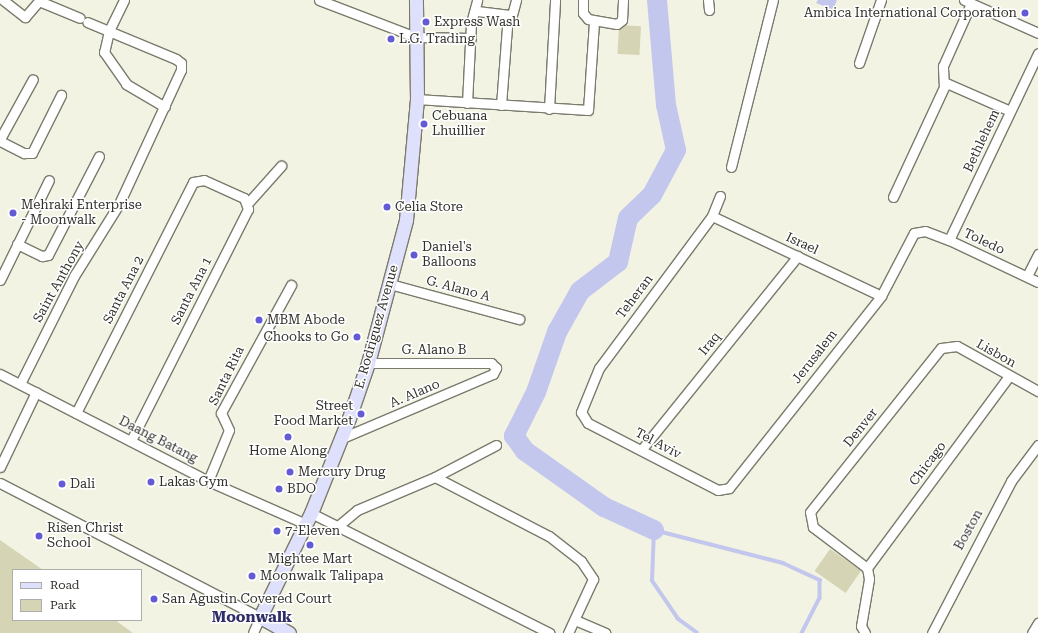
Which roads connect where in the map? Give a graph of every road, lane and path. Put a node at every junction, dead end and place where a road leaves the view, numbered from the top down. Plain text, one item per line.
1 (3, 0) edge
2 (124, 0) edge
3 (319, 0) edge
4 (416, 0) edge
5 (477, 0) edge
6 (516, 0) edge
7 (554, 0) edge
8 (583, 0) edge
9 (623, 0) edge
10 (708, 0) edge
11 (773, 0) edge
12 (881, 0) edge
13 (966, 4) edge
14 (709, 10) dead end
15 (477, 11) junction
16 (508, 15) junction
17 (594, 21) junction
18 (109, 31) junction
19 (1038, 33) edge
20 (416, 37) junction
21 (471, 38) junction
22 (1038, 53) edge
23 (859, 63) dead end
24 (33, 79) dead end
25 (944, 82) junction
26 (61, 95) dead end
27 (417, 99) junction
28 (467, 103) junction
29 (501, 105) junction
30 (165, 106) junction
31 (549, 109) junction
32 (1010, 111) junction
33 (0, 140) edge
34 (100, 156) dead end
35 (281, 166) dead end
36 (731, 167) dead end
37 (49, 180) dead end
38 (720, 196) dead end
39 (893, 198) dead end
40 (248, 203) junction
41 (712, 216) junction
42 (917, 231) joint
43 (949, 240) junction
44 (18, 244) junction
45 (1038, 254) edge
46 (798, 256) junction
47 (1027, 276) junction
48 (0, 280) edge
49 (1038, 282) edge
50 (390, 284) junction
51 (291, 285) dead end
52 (881, 296) junction
53 (520, 319) dead end
54 (941, 348) joint
55 (368, 363) junction
56 (496, 369) joint
57 (0, 374) edge
58 (1009, 376) junction
59 (20, 384) junction
60 (1038, 391) edge
61 (36, 392) junction
62 (76, 412) junction
63 (584, 418) joint
64 (342, 438) junction
65 (131, 441) junction
66 (1038, 445) edge
67 (496, 446) dead end
68 (642, 449) junction
69 (0, 467) edge
70 (436, 477) junction
71 (208, 481) junction
72 (0, 483) edge
73 (722, 491) joint
74 (308, 519) junction
75 (338, 526) junction
76 (867, 568) junction
77 (260, 617) junction
78 (575, 620) junction
79 (1038, 623) edge
80 (253, 633) edge
81 (289, 633) edge
82 (550, 633) edge
83 (568, 633) edge
84 (605, 633) edge
85 (865, 633) edge
86 (932, 633) edge
87 (1032, 633) edge

1 - 18 street
2 - 18 street
3 - 20 street
4 - 20 main road, E. Rodriguez Avenue
5 - 15 street
6 - 16 street
7 - 31 street
8 - 17 street
9 - 17 street
10 - 14 street
11 - 36 street
12 - 23 street
13 - 19 street
13 - 25 street
15 - 16 street
15 - 21 street
16 - 29 street
17 - 31 street
18 - 30 street
18 - 30 street, Saint Anthony
20 - 21 street
20 - 27 main road, E. Rodriguez Avenue
21 - 28 street
22 - 32 street, Bethlehem
24 - 33 street
25 - 32 street
25 - 39 street
26 - 33 street
27 - 28 street
27 - 50 main road, E. Rodriguez Avenue
28 - 29 street
29 - 31 street
30 - 59 street, Saint Anthony
32 - 43 street, Bethlehem
34 - 44 street
35 - 40 street, Santa Ana 1
37 - 44 street
38 - 41 street, Teheran
40 - 62 street, Santa Ana 2
40 - 65 street, Santa Ana 1
41 - 46 street, Israel
41 - 63 street, Teheran
42 - 43 street, Toledo
42 - 52 street, Jerusalem
43 - 47 street, Toledo
44 - 48 street
45 - 47 street
46 - 52 street, Israel
46 - 68 street, Iraq
47 - 49 street, Toledo
50 - 53 street, G. Alano A
50 - 55 main road, E. Rodriguez Avenue
51 - 71 street, Santa Rita
52 - 73 street, Jerusalem
54 - 58 street, Lisbon
54 - 76 street, Denver
55 - 56 street, G. Alano B
55 - 64 main road, E. Rodriguez Avenue
56 - 64 street, A. Alano
57 - 59 street, Daang Batang
58 - 60 street, Lisbon
58 - 76 street, Chicago
59 - 61 street, Daang Batang
61 - 62 street, Daang Batang
61 - 69 street
62 - 65 street, Daang Batang
63 - 68 street, Tel Aviv
64 - 74 main road, E. Rodriguez Avenue
65 - 71 street, Daang Batang
66 - 86 street, Boston
67 - 70 street
68 - 73 street, Tel Aviv
70 - 75 street
70 - 78 street
71 - 74 street, Daang Batang
72 - 77 street
74 - 75 street, Daang Batang
74 - 77 main road, E. Rodriguez Avenue
75 - 82 street, Daang Batang
76 - 85 street
77 - 80 street, E. Rodriguez Avenue
77 - 81 main road
78 - 83 street
78 - 84 street
79 - 87 street

